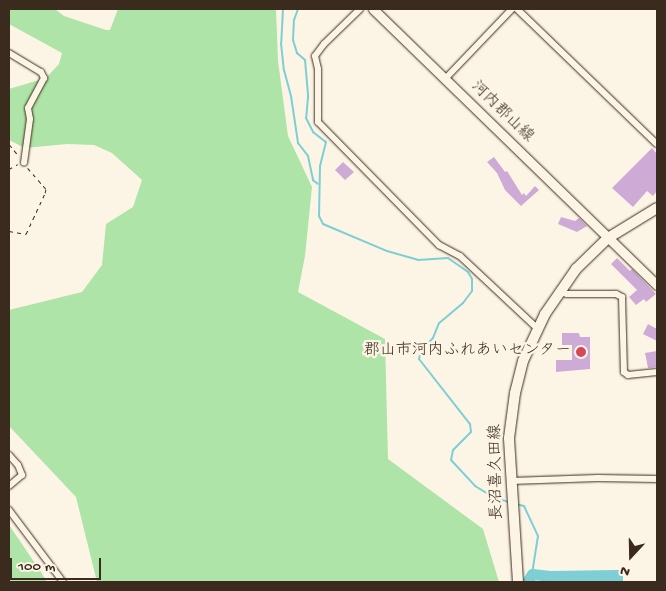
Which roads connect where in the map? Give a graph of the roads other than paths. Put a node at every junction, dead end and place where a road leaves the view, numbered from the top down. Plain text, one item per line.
1 (360, 9) edge
2 (373, 9) edge
3 (512, 9) edge
4 (517, 9) edge
5 (9, 53) edge
6 (445, 79) junction
7 (657, 144) edge
8 (24, 163) road end
9 (657, 208) edge
10 (608, 238) junction
11 (657, 285) edge
12 (559, 292) junction
13 (537, 328) junction
14 (657, 372) edge
15 (9, 455) edge
16 (657, 480) edge
17 (511, 481) junction
18 (9, 486) edge
19 (9, 510) edge
20 (63, 582) edge
21 (518, 582) edge

1 - 13 street
2 - 6 main road, 河内郡山線
3 - 6 street
4 - 7 street
5 - 8 street
6 - 10 main road, 河内郡山線
9 - 10 main road, 長沼喜久田線
10 - 11 main road, 河内郡山線
10 - 12 main road, 長沼喜久田線
12 - 13 main road, 長沼喜久田線
12 - 14 street
13 - 17 main road, 長沼喜久田線
15 - 18 street
16 - 17 street
17 - 21 main road, 長沼喜久田線
19 - 20 street

